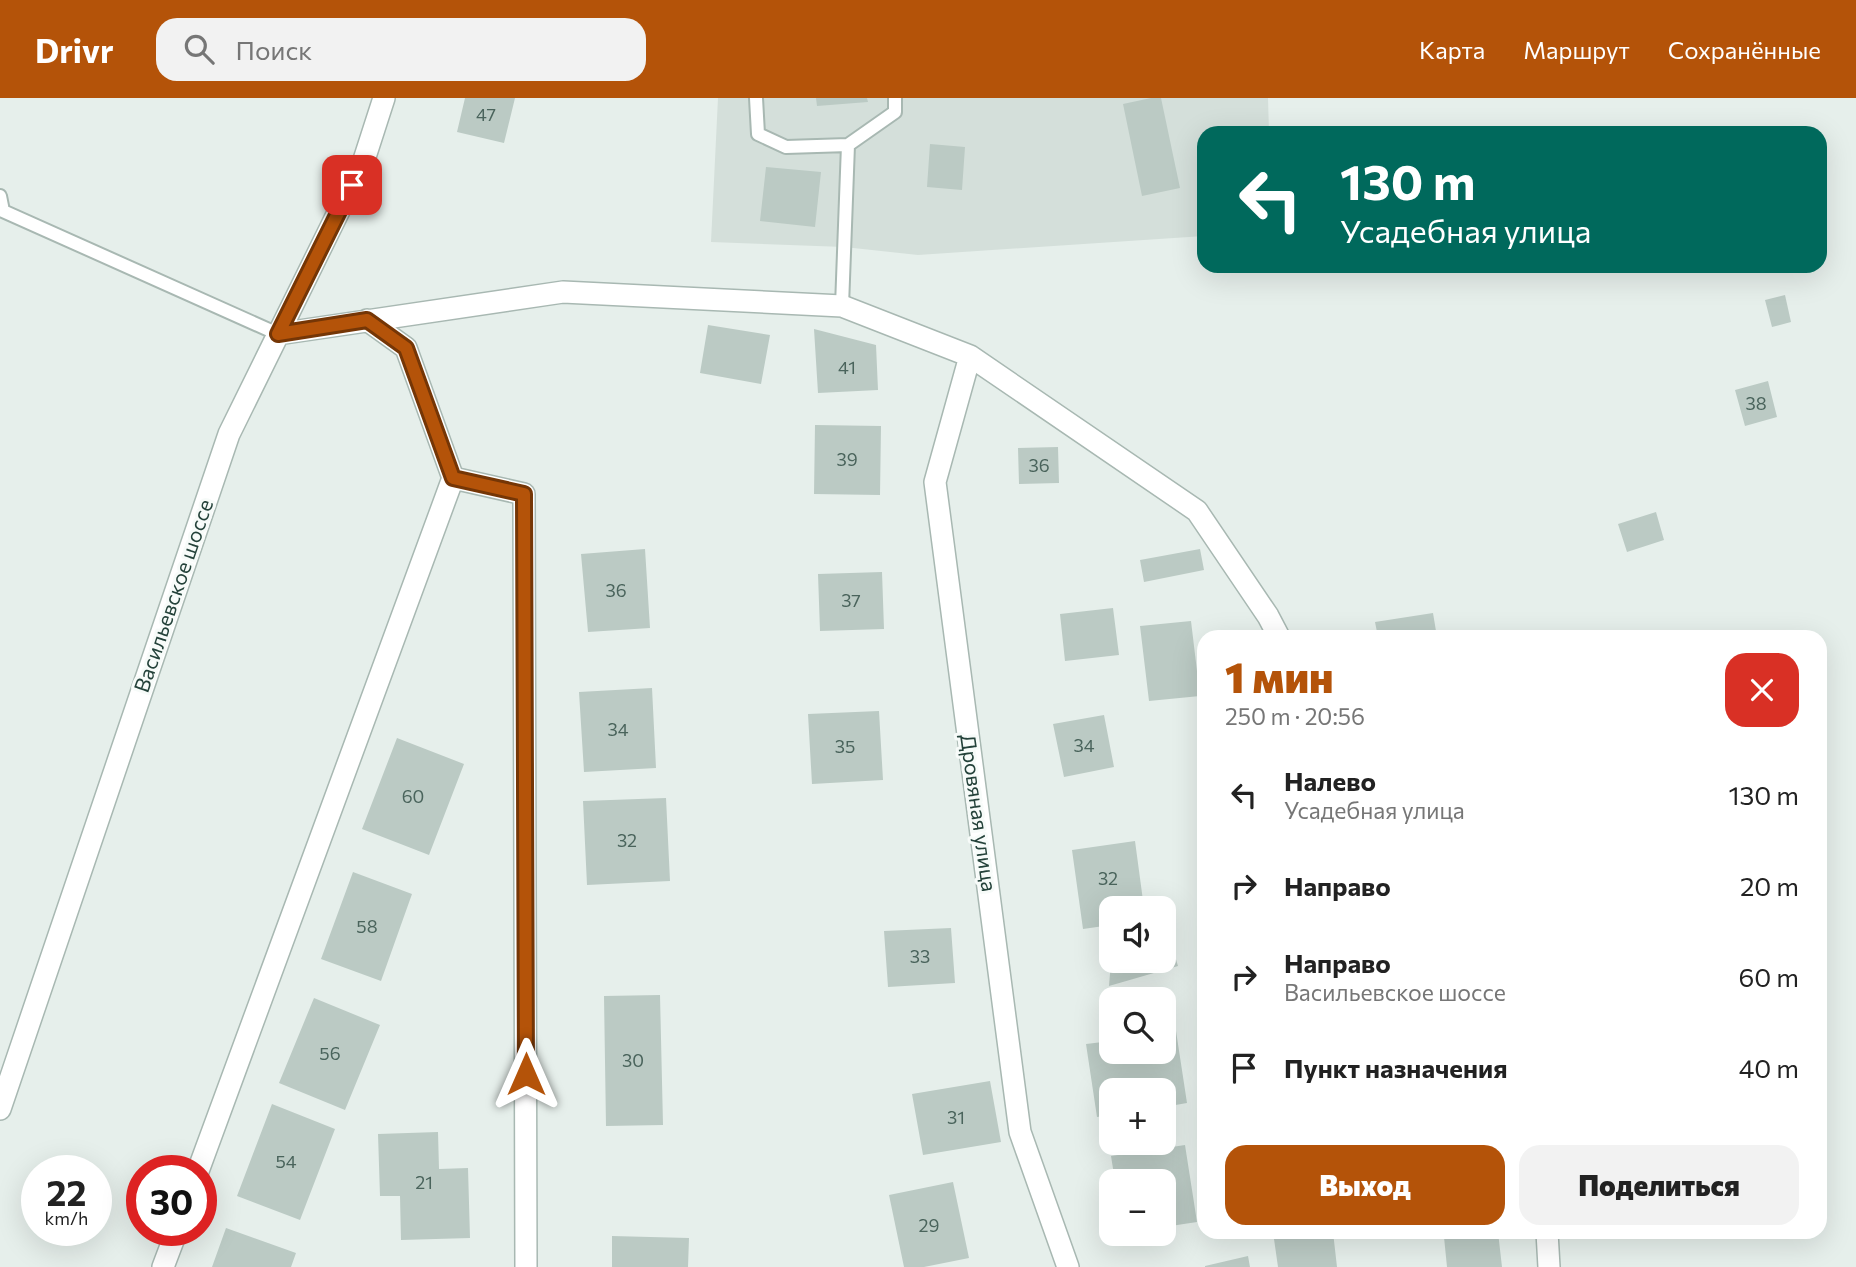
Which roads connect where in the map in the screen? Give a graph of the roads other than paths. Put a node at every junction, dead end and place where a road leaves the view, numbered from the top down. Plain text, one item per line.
1 (384, 98) edge
2 (756, 98) edge
3 (895, 98) edge
4 (848, 145) junction
5 (0, 196) edge
6 (842, 306) junction
7 (367, 320) junction
8 (278, 334) junction
9 (970, 356) junction
10 (453, 478) junction
11 (1274, 630) edge
12 (0, 1109) edge
13 (204, 1155) edge
14 (1547, 1239) edge
15 (171, 1246) edge
16 (163, 1267) edge
17 (527, 1267) edge
18 (1068, 1267) edge
19 (1549, 1267) edge

1 - 8 street, Васильевское шоссе
2 - 4 lane
3 - 4 lane
4 - 6 lane
5 - 8 lane
6 - 7 street
6 - 9 street
7 - 8 street
7 - 10 street
8 - 12 street, Васильевское шоссе
9 - 11 street
9 - 18 street, Дровяная улица
10 - 13 street
10 - 17 street
14 - 19 street
15 - 16 street

